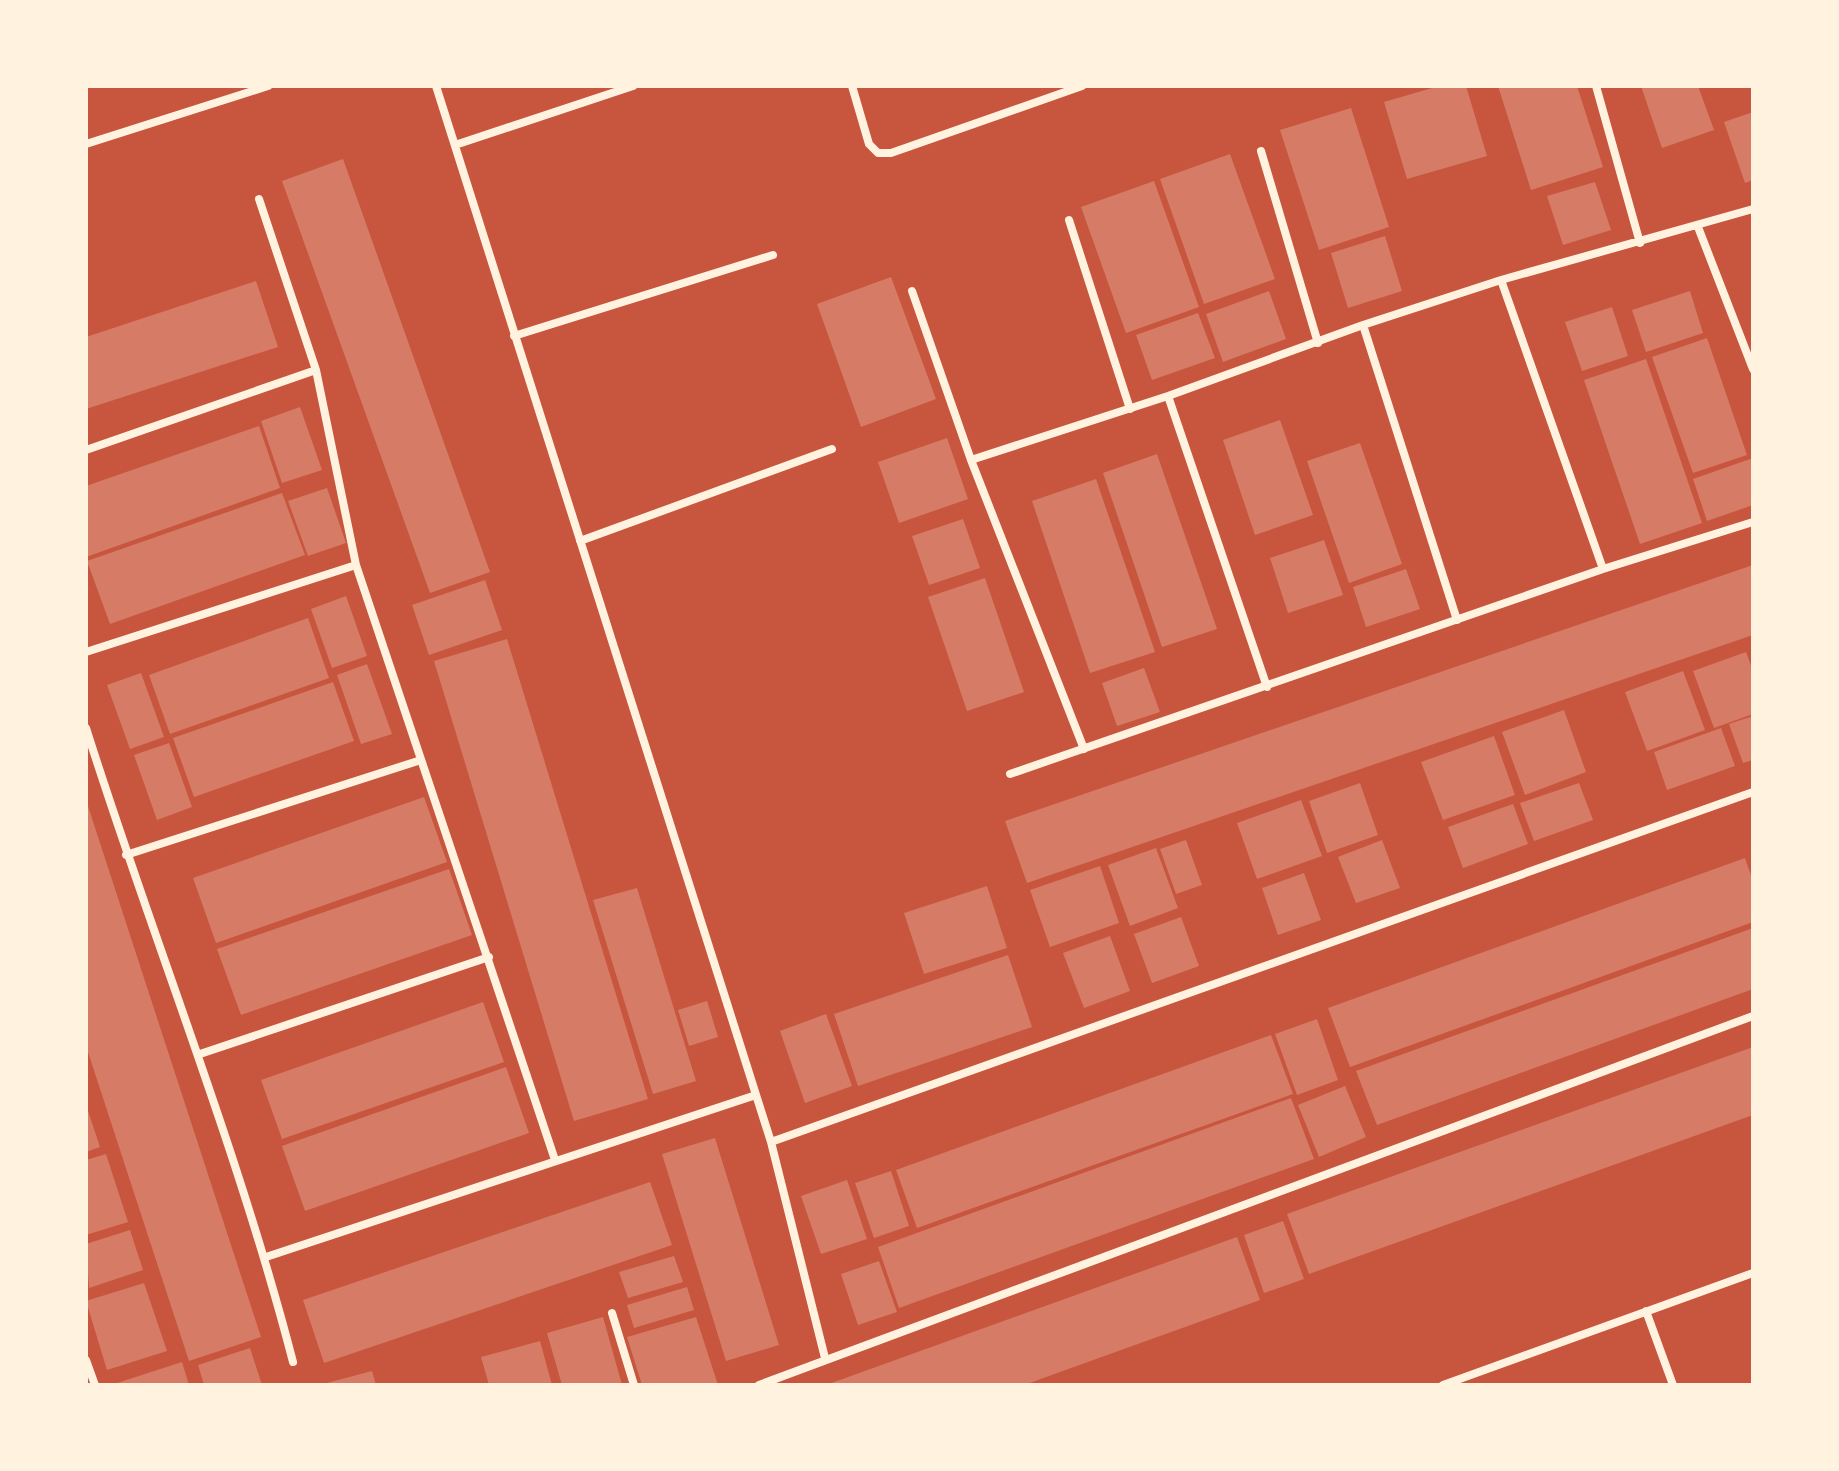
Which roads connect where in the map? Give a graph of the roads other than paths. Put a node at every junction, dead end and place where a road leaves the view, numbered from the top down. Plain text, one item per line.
1 (268, 86) edge
2 (436, 86) edge
3 (633, 86) edge
4 (852, 86) edge
5 (1082, 86) edge
6 (1596, 86) edge
7 (86, 144) edge
8 (455, 145) junction
9 (1261, 151) dead end
10 (259, 199) dead end
11 (1753, 209) edge
12 (1069, 220) dead end
13 (1698, 227) junction
14 (1640, 243) junction
15 (773, 255) dead end
16 (1501, 280) junction
17 (912, 291) dead end
18 (1363, 325) junction
19 (514, 336) junction
20 (1318, 343) junction
21 (1753, 369) edge
22 (316, 370) junction
23 (1168, 396) junction
24 (1130, 409) junction
25 (832, 449) dead end
26 (86, 450) edge
27 (971, 460) junction
28 (1753, 522) edge
29 (580, 541) junction
30 (356, 565) junction
31 (1603, 569) junction
32 (1457, 620) junction
33 (86, 652) edge
34 (1267, 687) junction
35 (86, 728) edge
36 (1084, 749) junction
37 (421, 760) junction
38 (1010, 774) dead end
39 (1753, 792) edge
40 (126, 855) junction
41 (489, 957) junction
42 (1753, 1016) edge
43 (200, 1054) junction
44 (756, 1095) junction
45 (771, 1142) junction
46 (555, 1160) junction
47 (266, 1257) junction
48 (1753, 1273) edge
49 (1646, 1311) junction
50 (612, 1313) dead end
51 (825, 1358) junction
52 (86, 1360) edge
53 (293, 1362) dead end
54 (95, 1385) edge
55 (634, 1385) edge
56 (759, 1385) edge
57 (1443, 1385) edge
58 (1673, 1385) edge

1 - 7 street
2 - 8 street
3 - 8 street
4 - 5 street
6 - 14 street
8 - 19 street
9 - 20 street
10 - 22 street
11 - 13 street
12 - 24 street
13 - 14 street
13 - 21 street
14 - 16 street
15 - 19 street
16 - 18 street
16 - 31 street
17 - 27 street
18 - 20 street
18 - 32 street
19 - 29 street
20 - 23 street
22 - 26 street
22 - 30 street
23 - 24 street
23 - 34 street
24 - 27 street
25 - 29 street
27 - 36 street
28 - 31 street
29 - 44 street
30 - 33 street
30 - 37 street
31 - 32 street
32 - 34 street
34 - 36 street
35 - 40 street
36 - 38 street
37 - 40 street
37 - 41 street
39 - 45 street
40 - 43 street
41 - 43 street
41 - 46 street
42 - 51 street
43 - 47 street
44 - 45 street
44 - 46 street
45 - 51 street
46 - 47 street
47 - 53 street
48 - 49 street
49 - 57 street
49 - 58 street
50 - 55 street
51 - 56 street
52 - 54 street

